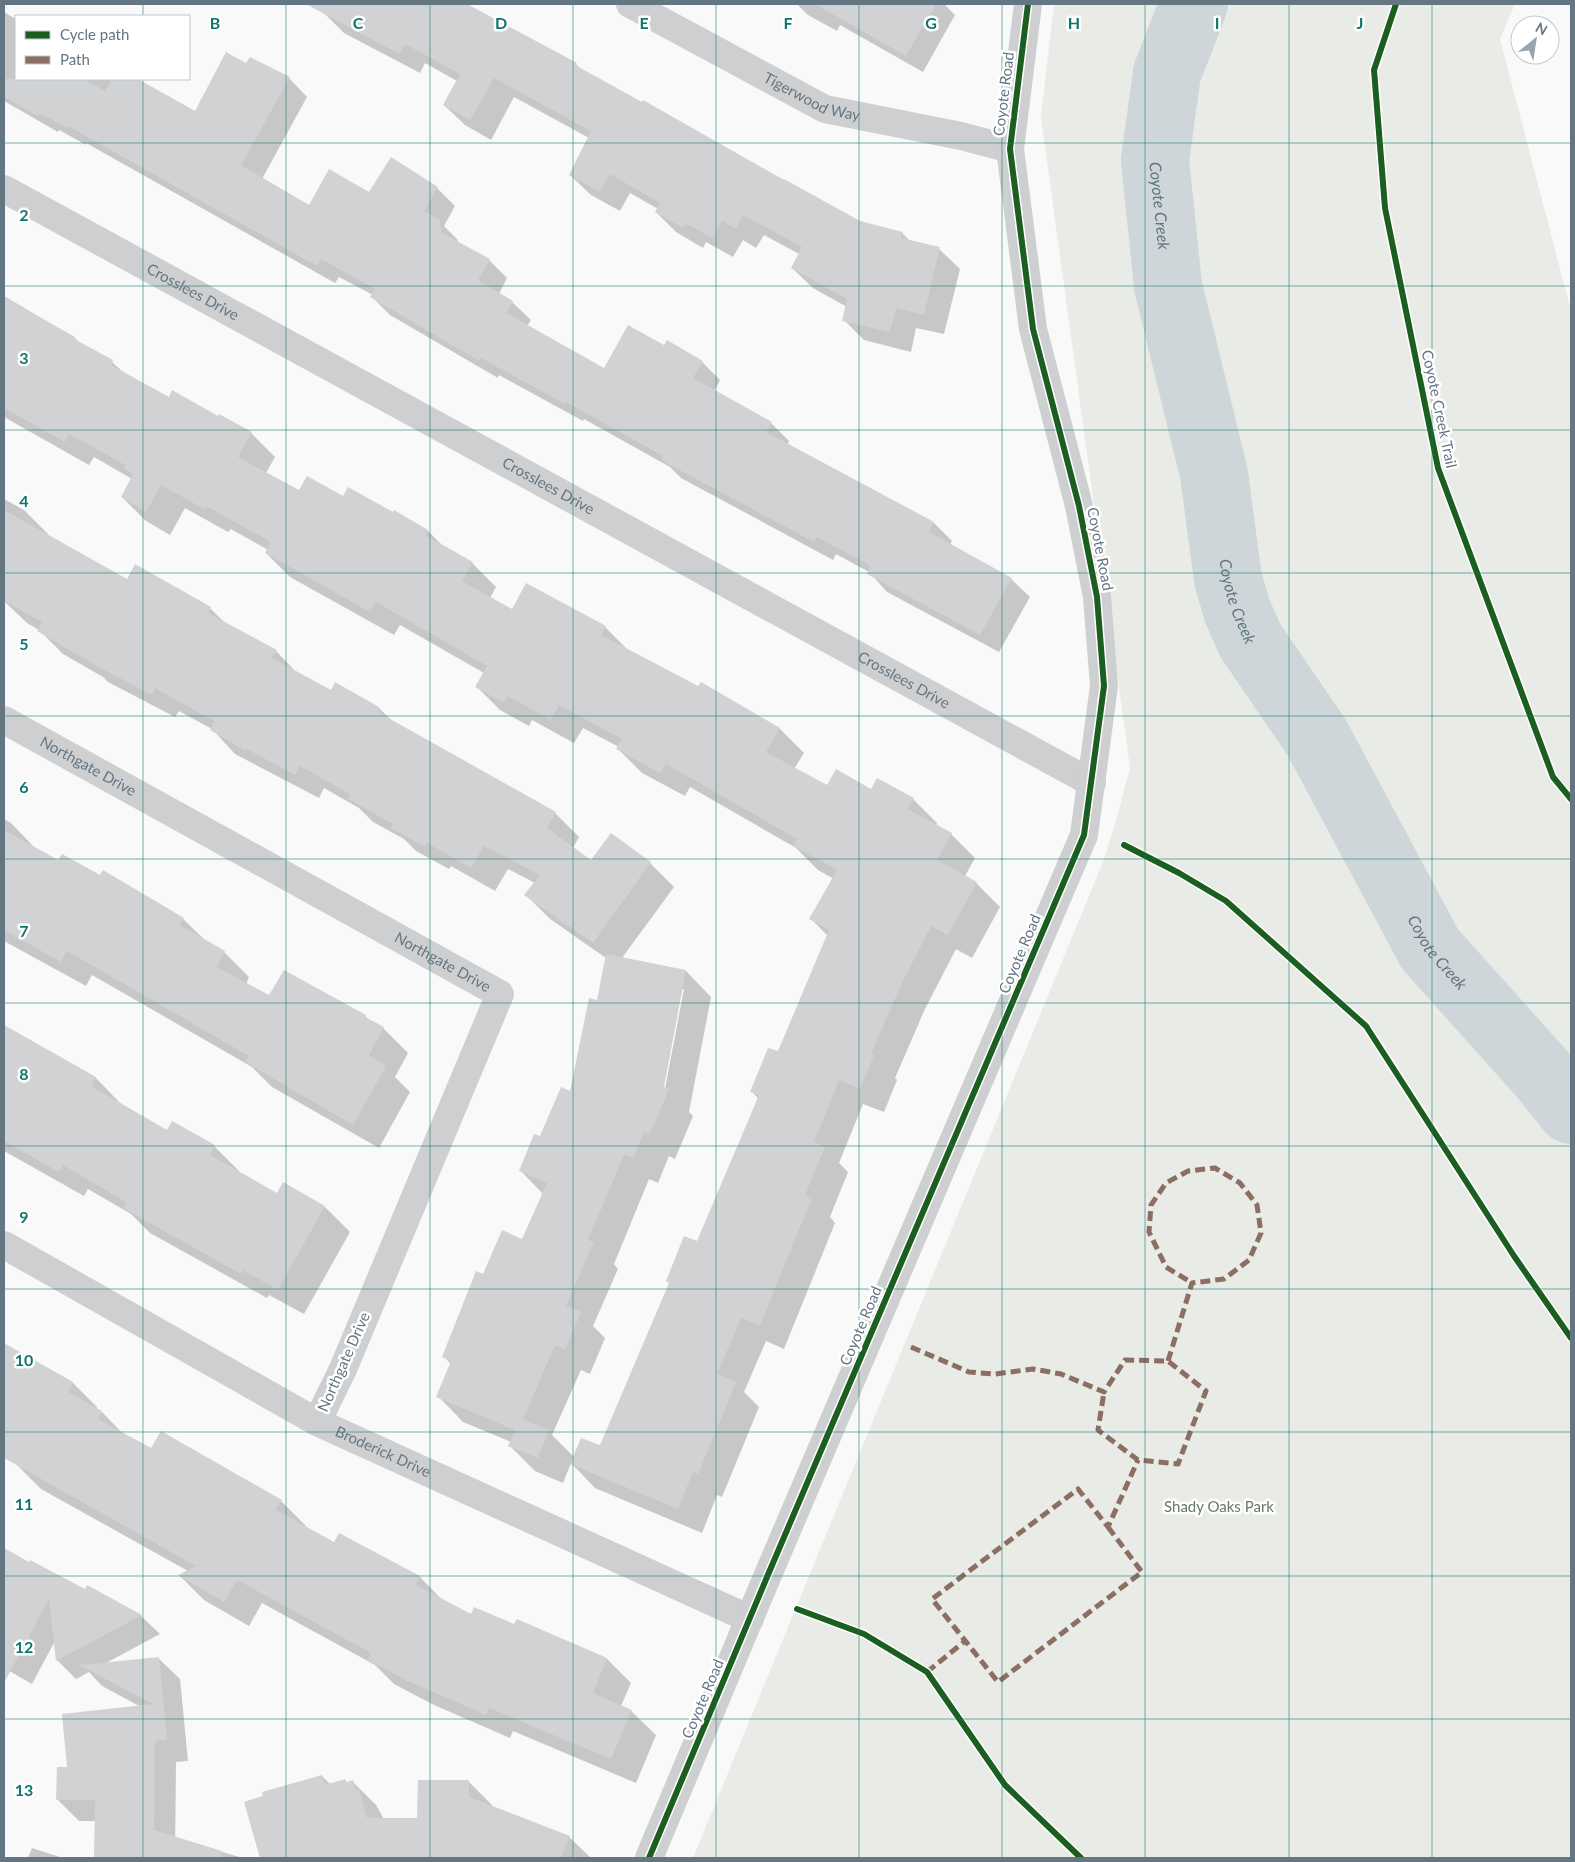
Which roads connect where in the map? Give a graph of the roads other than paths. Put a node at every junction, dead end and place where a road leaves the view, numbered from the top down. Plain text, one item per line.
1 (630, 4) edge
2 (1028, 4) edge
3 (662, 12) edge
4 (1010, 149) junction
5 (4, 189) edge
6 (4, 720) edge
7 (1092, 782) junction
8 (4, 1245) edge
9 (317, 1422) junction
10 (750, 1619) junction
11 (649, 1858) edge

1 - 3 street, Tigerwood Way
2 - 4 street, Coyote Road
3 - 4 street, Tigerwood Way
4 - 7 street, Coyote Road
5 - 7 street, Crosslees Drive
6 - 9 street, Northgate Drive
7 - 10 street, Coyote Road
8 - 9 street, Broderick Drive
9 - 10 street, Broderick Drive
10 - 11 street, Coyote Road

